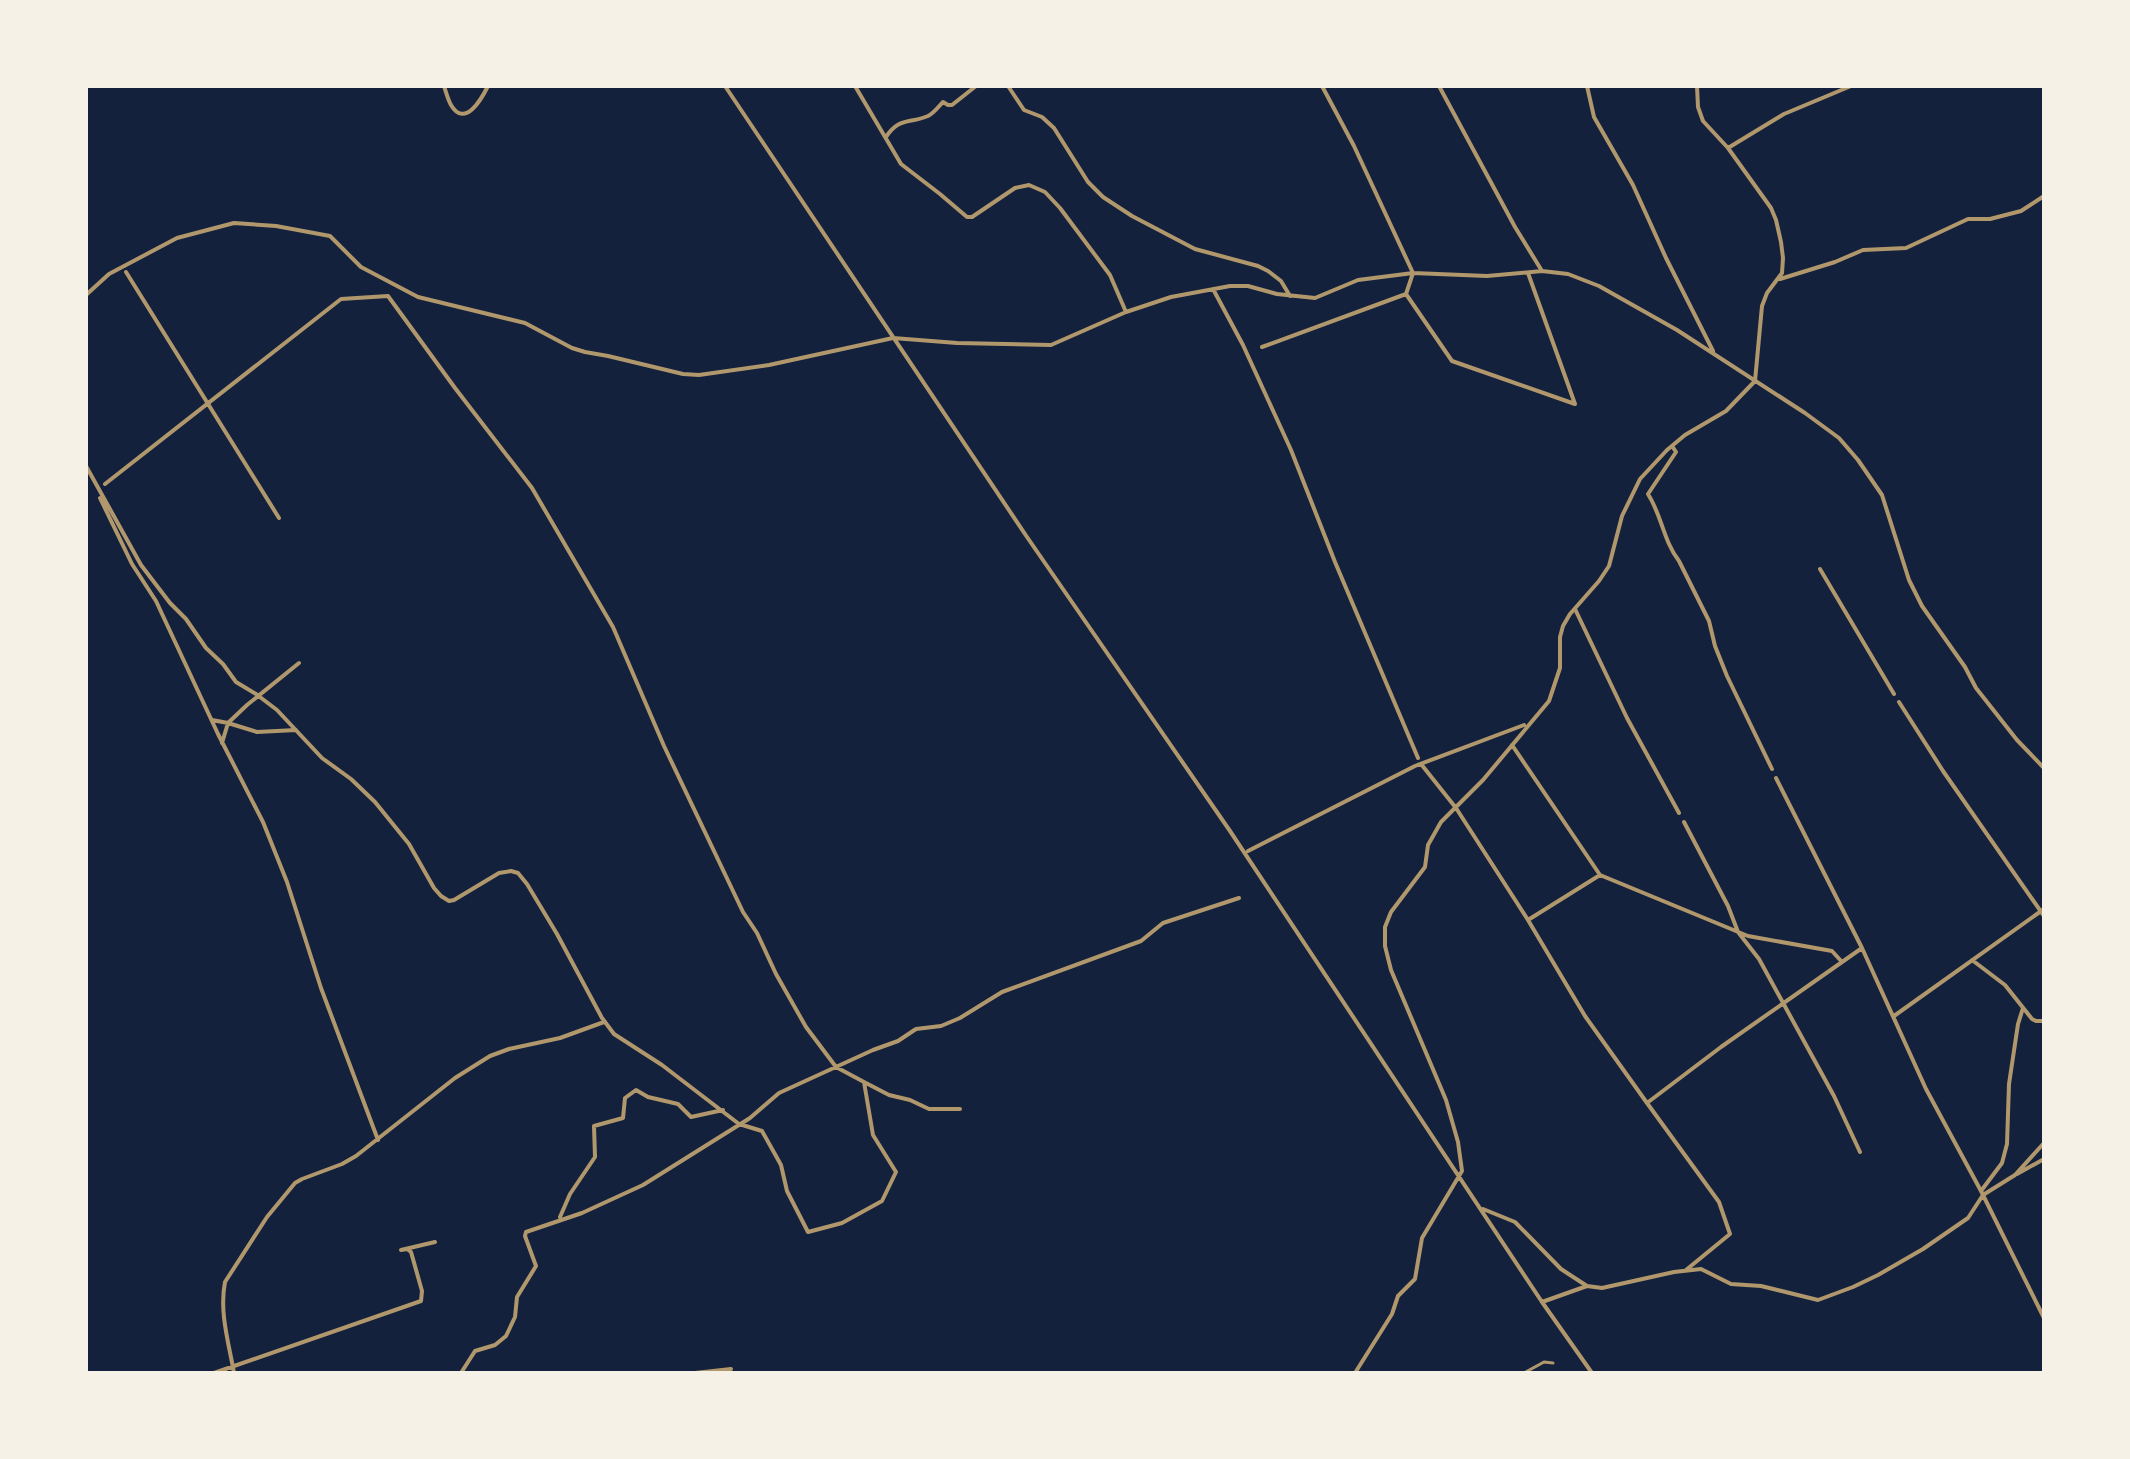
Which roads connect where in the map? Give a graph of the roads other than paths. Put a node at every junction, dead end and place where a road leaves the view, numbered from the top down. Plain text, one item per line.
1 (444, 86) edge
2 (488, 86) edge
3 (725, 86) edge
4 (855, 86) edge
5 (976, 86) edge
6 (1008, 86) edge
7 (1322, 86) edge
8 (1439, 86) edge
9 (1587, 86) edge
10 (1697, 86) edge
11 (1850, 86) edge
12 (886, 137) junction
13 (1728, 148) junction
14 (2044, 196) edge
15 (1542, 271) junction
16 (126, 272) dead end
17 (1413, 273) junction
18 (1528, 273) junction
19 (1778, 280) junction
20 (1213, 289) junction
21 (1406, 294) junction
22 (86, 295) edge
23 (1290, 296) junction
24 (1126, 312) junction
25 (893, 338) junction
26 (1262, 347) dead end
27 (1714, 353) junction
28 (1755, 381) junction
29 (207, 402) junction
30 (1672, 446) junction
31 (86, 466) edge
32 (94, 483) junction
33 (105, 484) dead end
34 (279, 518) dead end
35 (1820, 569) dead end
36 (1575, 608) junction
37 (299, 663) dead end
38 (1894, 694) dead end
39 (259, 695) junction
40 (1899, 702) dead end
41 (212, 720) junction
42 (228, 723) junction
43 (1524, 725) dead end
44 (296, 730) junction
45 (222, 743) junction
46 (1512, 745) junction
47 (1419, 761) junction
48 (2044, 768) edge
49 (1772, 769) dead end
50 (1776, 778) dead end
51 (1456, 808) junction
52 (1679, 813) dead end
53 (1684, 822) dead end
54 (1248, 851) dead end
55 (1600, 875) junction
56 (1239, 898) dead end
57 (2043, 912) edge
58 (1528, 920) junction
59 (1738, 932) junction
60 (1862, 948) junction
61 (1972, 960) junction
62 (1842, 962) junction
63 (1782, 1004) junction
64 (2023, 1008) junction
65 (1894, 1016) junction
66 (2044, 1021) edge
67 (604, 1022) junction
68 (836, 1067) junction
69 (864, 1082) junction
70 (1647, 1103) junction
71 (960, 1109) dead end
72 (723, 1110) junction
73 (739, 1124) junction
74 (378, 1140) junction
75 (2044, 1143) edge
76 (1860, 1152) dead end
77 (2044, 1159) edge
78 (2015, 1175) junction
79 (1460, 1176) junction
80 (1982, 1193) junction
81 (1481, 1209) junction
82 (560, 1217) dead end
83 (435, 1242) dead end
84 (1686, 1270) junction
85 (1587, 1286) junction
86 (1542, 1302) junction
87 (2044, 1318) edge
88 (1553, 1363) dead end
89 (233, 1365) junction
90 (731, 1369) dead end
91 (214, 1373) edge
92 (234, 1373) edge
93 (461, 1373) edge
94 (695, 1373) edge
95 (1355, 1373) edge
96 (1524, 1373) edge
97 (1592, 1373) edge

1 - 2 street
3 - 25 street
4 - 12 street
5 - 12 street
6 - 23 street
7 - 17 street
8 - 15 street
9 - 27 street
10 - 13 street
11 - 13 street
12 - 24 street
13 - 19 street
14 - 19 street
15 - 18 street
15 - 27 street
16 - 29 street
17 - 18 street
17 - 21 street
17 - 23 street
18 - 21 street
19 - 28 street
20 - 23 street
20 - 24 street
20 - 47 street
21 - 26 street
22 - 25 street
24 - 25 street
25 - 79 street
27 - 28 street
28 - 30 street
28 - 48 street
29 - 33 street
29 - 34 street
29 - 68 street
30 - 36 street
30 - 49 street
31 - 32 street
32 - 39 street
32 - 41 street
35 - 38 street
36 - 46 street
36 - 52 street
37 - 39 street
39 - 42 street
39 - 44 street
40 - 57 street
41 - 42 street
41 - 45 street
42 - 44 street
42 - 45 street
43 - 47 street
44 - 67 street
45 - 74 street
46 - 51 street
46 - 55 street
47 - 51 street
47 - 54 street
50 - 60 street
51 - 58 street
51 - 79 street
53 - 59 street
55 - 58 street
55 - 59 street
56 - 68 street
57 - 61 street
58 - 70 street
59 - 62 street
59 - 63 street
60 - 62 street
60 - 65 street
61 - 64 street
61 - 65 street
62 - 63 street
63 - 70 street
63 - 76 street
64 - 66 street
64 - 80 street
65 - 80 street
67 - 72 street
67 - 74 street
68 - 69 street
68 - 73 street
69 - 71 street
69 - 73 street
70 - 84 street
72 - 73 street
72 - 82 street
73 - 93 street
74 - 89 street
75 - 78 street
77 - 78 street
78 - 80 street
79 - 81 street
79 - 95 street
80 - 84 street
80 - 87 street
81 - 85 street
81 - 86 street
83 - 89 street
84 - 85 street
85 - 86 street
86 - 97 street
88 - 96 street
89 - 91 street
89 - 92 street
90 - 94 street

